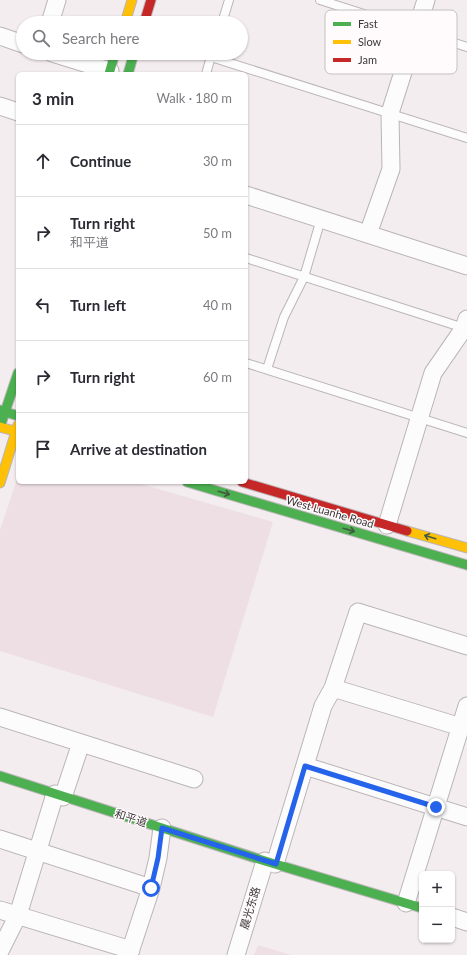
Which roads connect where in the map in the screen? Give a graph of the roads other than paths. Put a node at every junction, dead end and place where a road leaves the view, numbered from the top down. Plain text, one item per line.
1 (57, 0) edge
2 (132, 0) edge
3 (151, 0) edge
4 (229, 0) edge
5 (320, 0) edge
6 (426, 0) edge
7 (352, 10) edge
8 (423, 10) edge
9 (52, 16) edge
10 (127, 16) edge
11 (146, 16) edge
12 (224, 16) edge
13 (0, 36) edge
14 (16, 42) edge
15 (457, 44) edge
16 (467, 47) edge
17 (72, 60) edge
18 (113, 60) edge
19 (132, 60) edge
20 (210, 60) edge
21 (227, 60) edge
22 (106, 72) edge
23 (109, 72) edge
24 (129, 72) edge
25 (207, 72) edge
26 (402, 74) edge
27 (0, 106) edge
28 (16, 111) edge
29 (390, 113) junction
30 (467, 138) edge
31 (248, 197) edge
32 (321, 219) junction
33 (368, 234) junction
34 (248, 259) edge
35 (467, 266) edge
36 (304, 277) junction
37 (466, 326) edge
38 (248, 364) edge
39 (267, 369) junction
40 (16, 378) edge
41 (3, 411) edge
42 (16, 415) edge
43 (419, 418) junction
44 (0, 427) edge
45 (16, 430) edge
46 (16, 433) edge
47 (467, 433) edge
48 (0, 483) edge
49 (194, 484) edge
50 (248, 484) edge
51 (387, 524) junction
52 (467, 548) edge
53 (467, 564) edge
54 (467, 646) edge
55 (333, 688) junction
56 (467, 706) edge
57 (0, 717) edge
58 (462, 733) edge
59 (81, 743) junction
60 (305, 766) junction
61 (0, 776) edge
62 (194, 779) dead end
63 (59, 795) junction
64 (436, 807) junction
65 (467, 817) edge
66 (162, 828) junction
67 (0, 839) edge
68 (38, 850) junction
69 (270, 862) junction
70 (151, 888) junction
71 (414, 906) edge
72 (0, 910) edge
73 (18, 915) junction
74 (455, 918) edge
75 (467, 922) edge
76 (0, 951) edge
77 (130, 953) edge
78 (236, 955) edge

1 - 9 street
2 - 10 main road
3 - 11 main road
4 - 12 lane
5 - 7 lane
6 - 8 street
13 - 14 street
15 - 16 lane
17 - 22 street
18 - 23 main road
19 - 24 main road
20 - 25 lane
21 - 29 lane
26 - 29 street
27 - 28 street
29 - 30 lane
29 - 33 street
31 - 32 street
32 - 33 street
32 - 36 lane
33 - 35 street
34 - 36 lane
36 - 37 lane
36 - 39 lane
37 - 43 street
38 - 39 lane
39 - 43 lane
40 - 41 main road
41 - 42 main road
41 - 44 main road
43 - 47 lane
43 - 51 street
44 - 45 main road
46 - 48 main road
49 -> 53 main road, West Luanhe Road
50 - 51 main road, West Luanhe Road
52 -> 51 main road, West Luanhe Road
54 - 55 street, 晨光东路
55 - 58 street
55 - 60 street, 晨光东路
56 - 58 street
57 - 59 street
58 - 64 street
59 - 62 street
59 - 63 street
60 - 64 street
60 - 69 street, 晨光东路
61 - 63 main road, 和平道
63 - 66 main road, 和平道
63 - 68 street
64 - 65 street
64 - 71 street
66 - 69 main road, 和平道
66 - 70 street
67 - 68 street
68 - 70 street
68 - 73 street
69 - 71 main road, 和平道
69 - 78 street, 晨光东路
70 - 77 street
72 - 73 street
73 - 76 street
73 - 77 street
74 - 75 street

